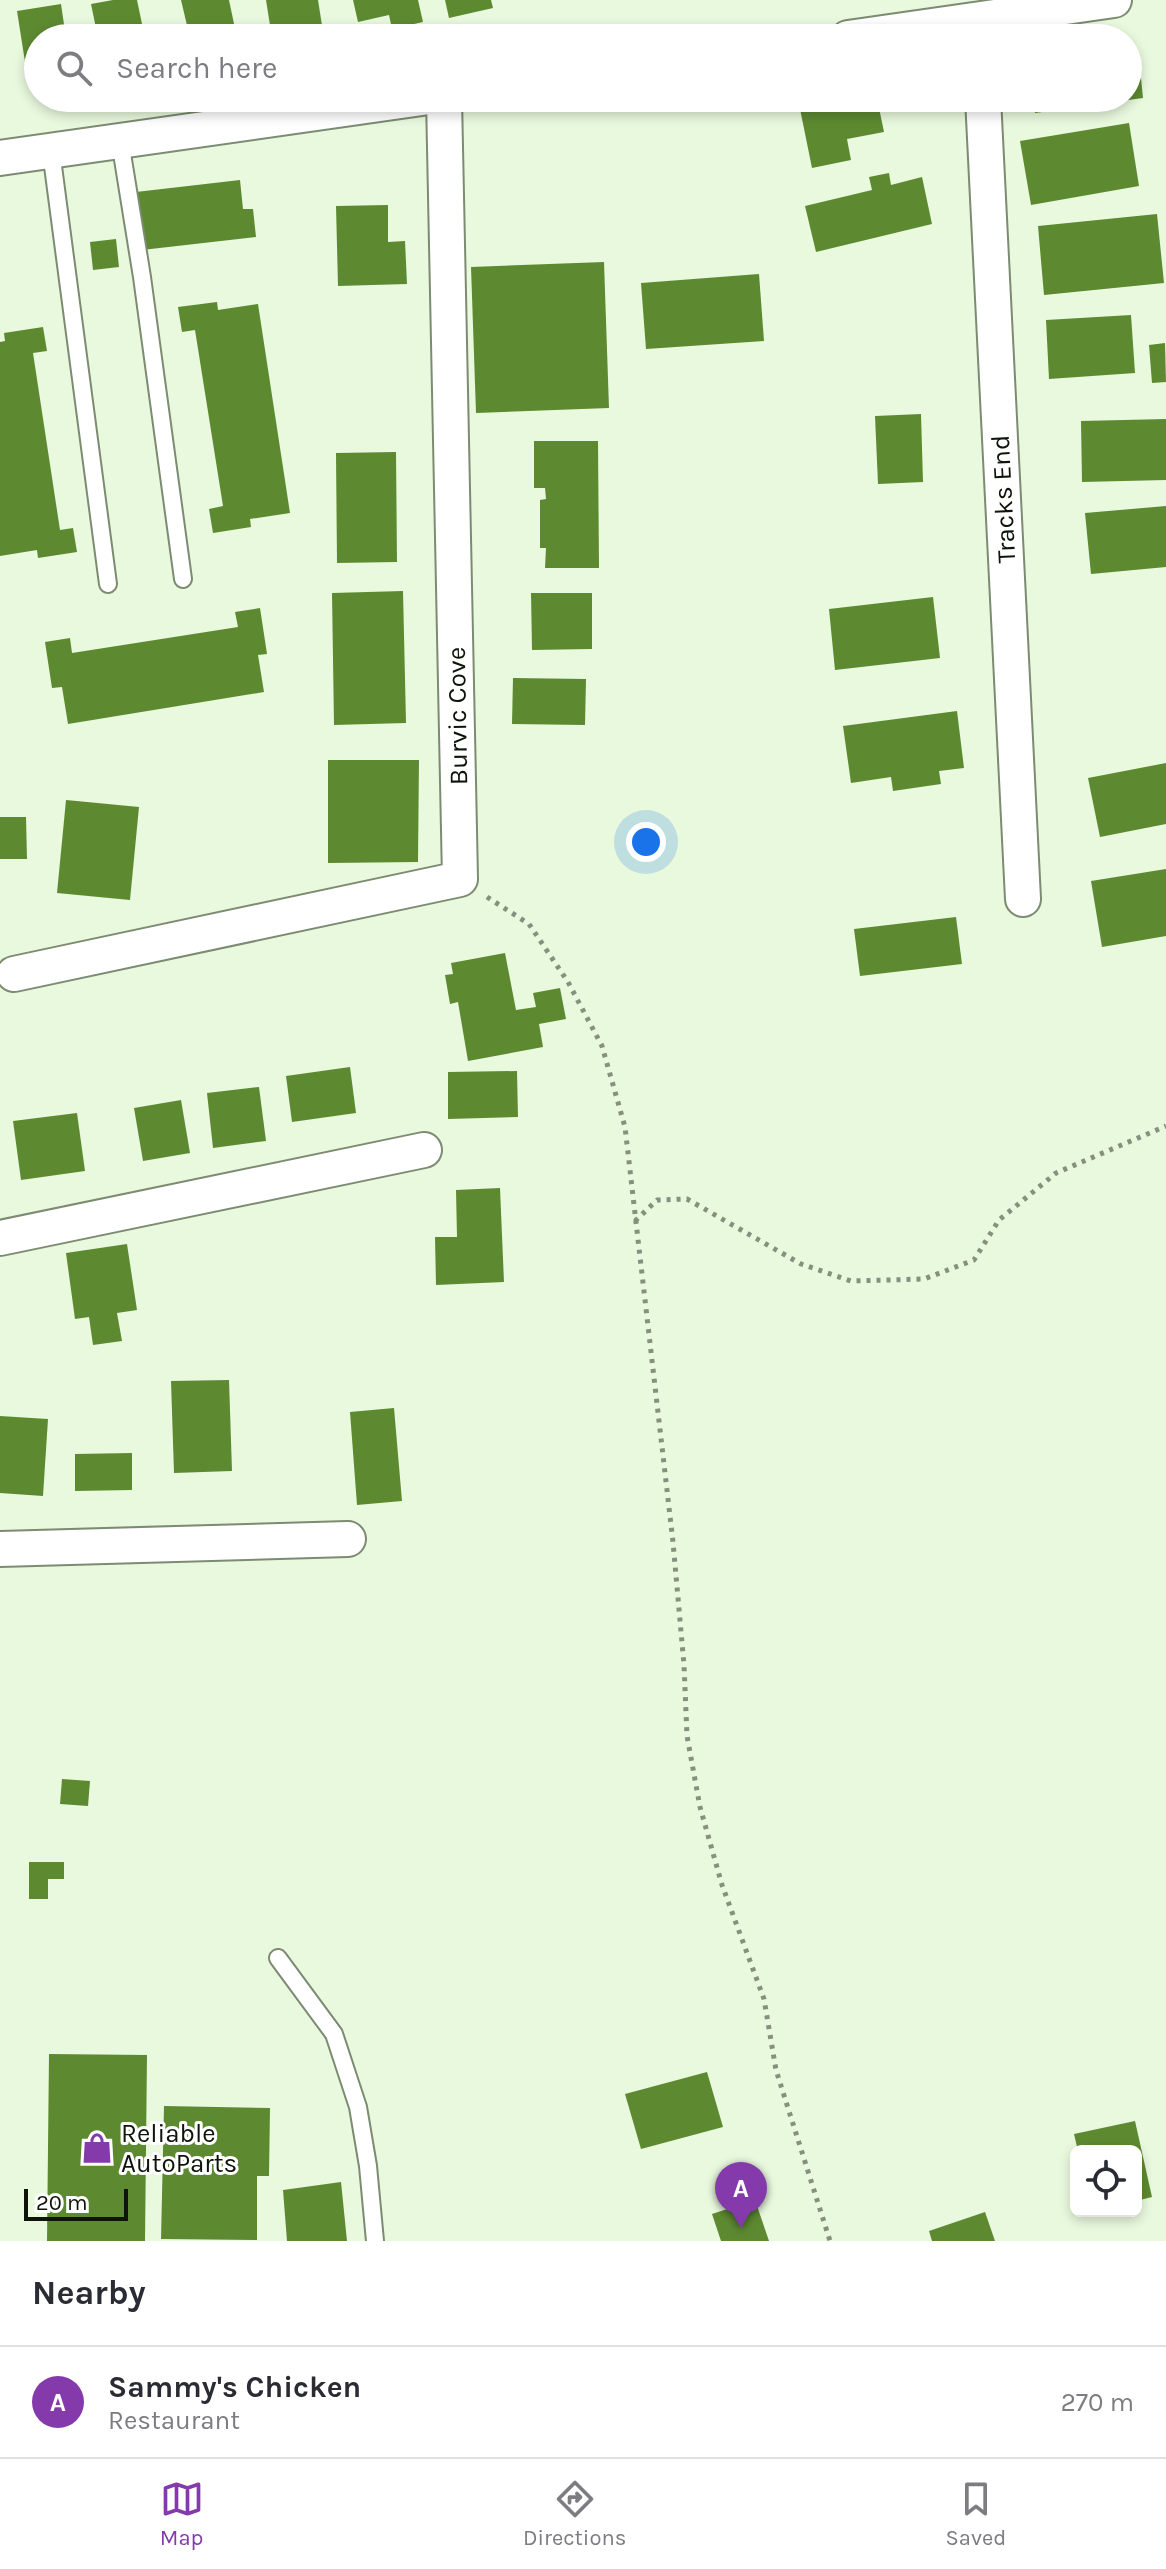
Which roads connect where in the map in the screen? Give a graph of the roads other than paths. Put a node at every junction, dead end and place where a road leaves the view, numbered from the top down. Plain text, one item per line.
1 (1114, 0) edge
2 (1002, 24) edge
3 (324, 112) edge
4 (444, 112) edge
5 (984, 112) edge
6 (120, 141) junction
7 (51, 151) junction
8 (0, 158) edge
9 (183, 579) dead end
10 (108, 584) dead end
11 (1023, 899) dead end
12 (14, 974) dead end
13 (424, 1150) dead end
14 (0, 1238) edge
15 (348, 1539) dead end
16 (0, 1549) edge
17 (278, 1958) dead end
18 (375, 2241) edge

1 - 2 street
3 - 6 street
4 - 12 street, Burvic Cove
5 - 11 street, Tracks End
6 - 7 street
6 - 9 lane
7 - 8 street
7 - 10 lane
13 - 14 street
15 - 16 street
17 - 18 lane

